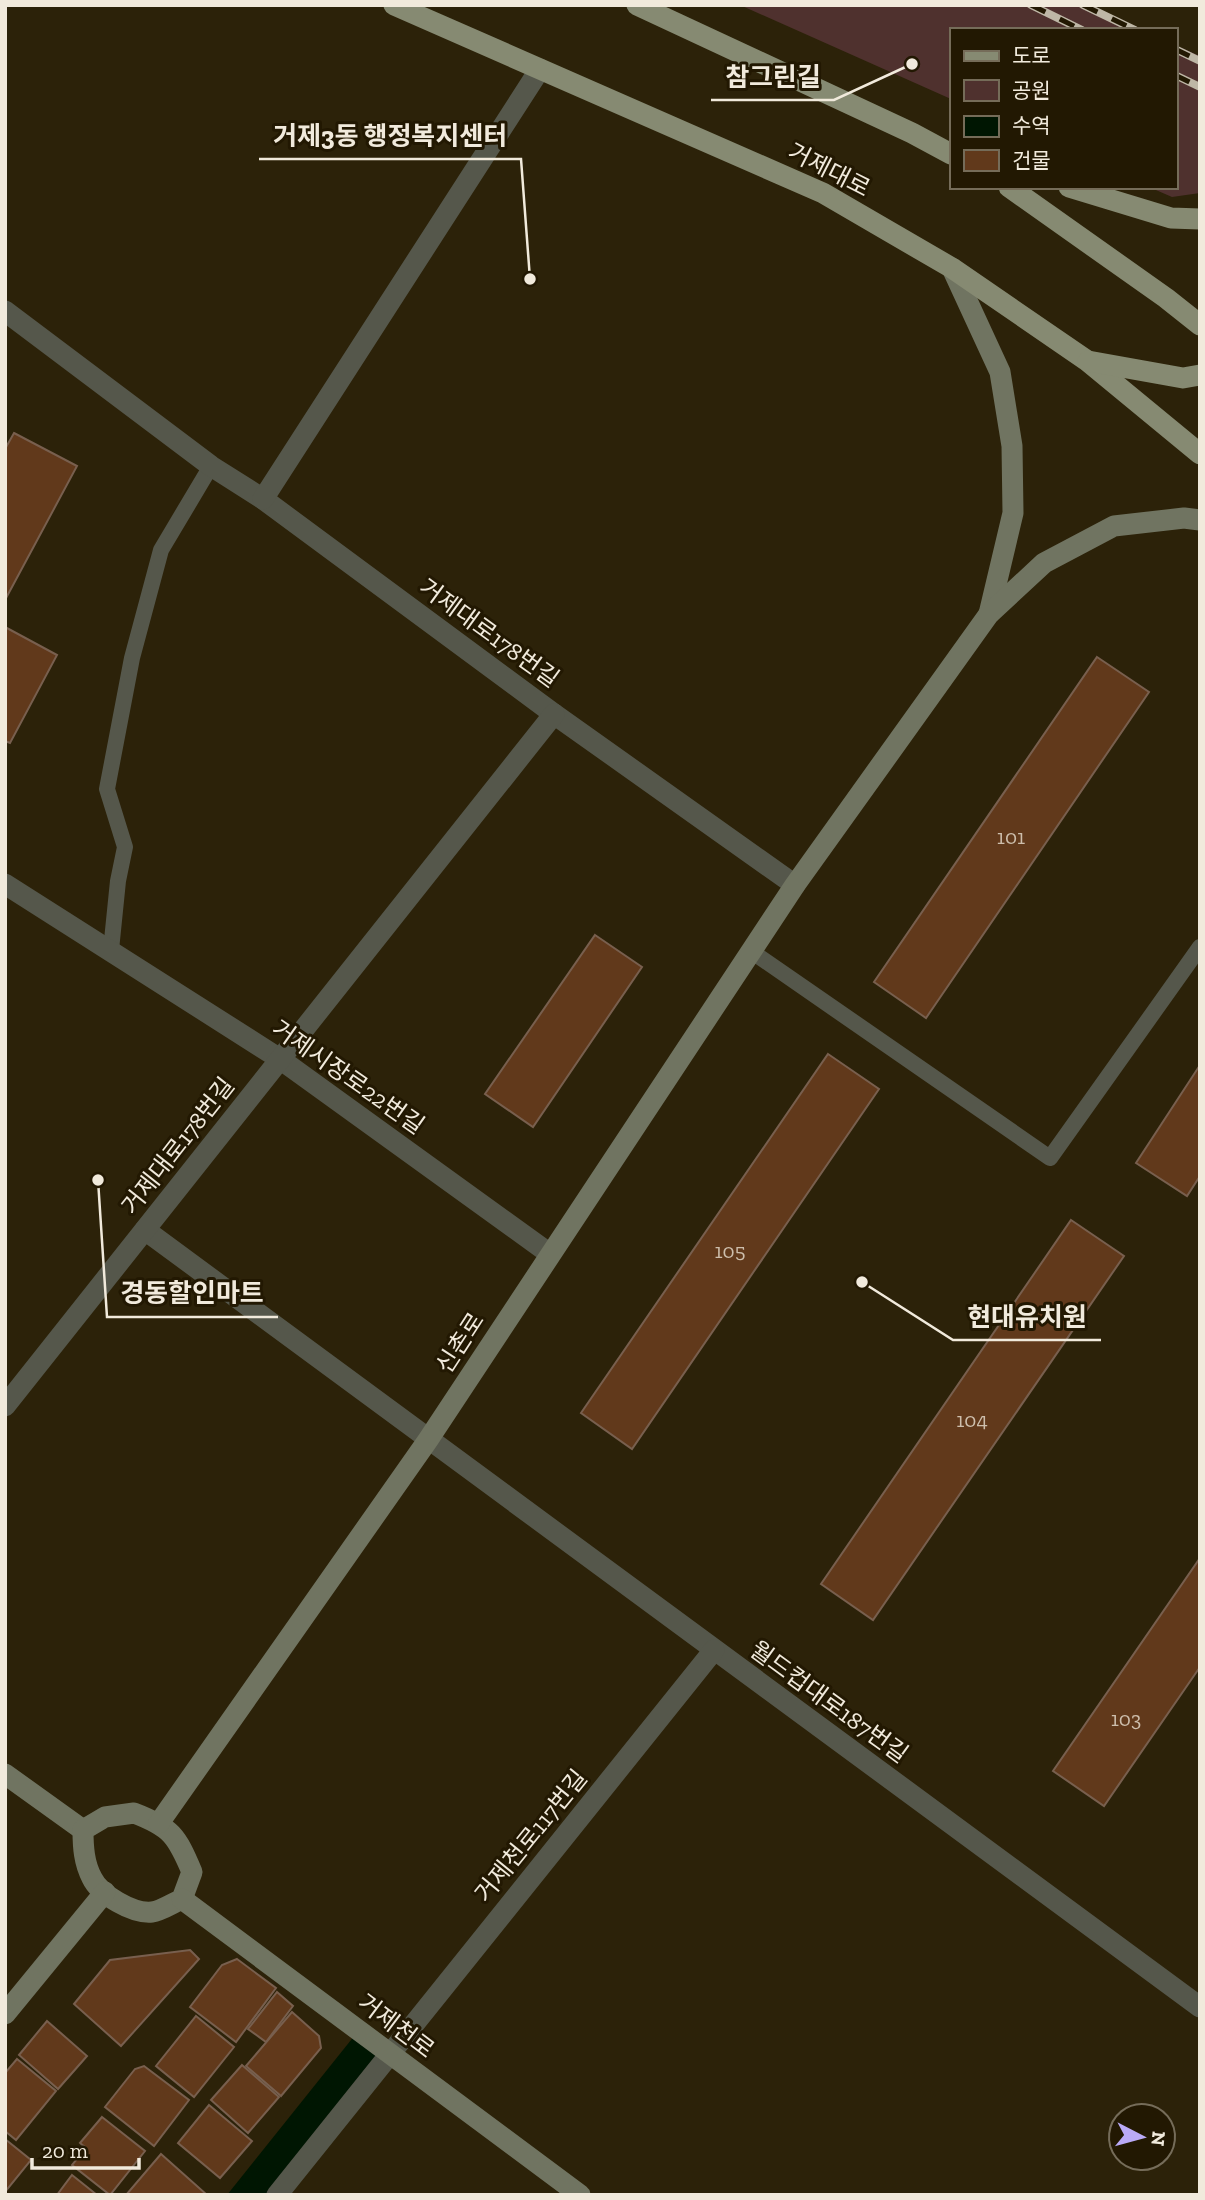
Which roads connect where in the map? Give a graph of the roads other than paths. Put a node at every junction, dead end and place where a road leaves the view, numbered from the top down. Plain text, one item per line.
1 (394, 5) edge
2 (637, 5) edge
3 (540, 69) junction
4 (950, 153) edge
5 (1012, 189) edge
6 (1076, 189) edge
7 (1200, 219) edge
8 (952, 268) junction
9 (5, 311) edge
10 (1200, 325) edge
11 (1086, 360) junction
12 (1200, 375) edge
13 (1200, 454) edge
14 (211, 466) junction
15 (263, 499) junction
16 (1200, 520) edge
17 (989, 614) junction
18 (554, 714) junction
19 (5, 884) edge
20 (795, 885) junction
21 (1200, 947) edge
22 (111, 950) junction
23 (751, 951) junction
24 (280, 1059) junction
25 (145, 1230) junction
26 (550, 1254) junction
27 (14, 1379) edge
28 (5, 1406) edge
29 (428, 1440) junction
30 (714, 1650) junction
31 (5, 1774) edge
32 (159, 1823) junction
33 (83, 1830) junction
34 (105, 1892) junction
35 (182, 1899) junction
36 (1200, 2007) edge
37 (5, 2014) edge
38 (390, 2055) junction
39 (276, 2195) edge
40 (580, 2195) edge

1 - 3 main road, 거제대로
2 - 4 main road
3 - 8 main road, 거제대로
3 - 15 street
5 - 10 main road
6 - 7 main road
8 - 11 main road, 거제대로
8 - 17 main road
9 - 14 street, 거제대로178번길
11 - 12 main road
11 - 13 main road, 거제대로
14 - 15 street, 거제대로178번길
14 - 22 lane
15 - 18 street, 거제대로178번길
16 - 17 main road
17 - 20 main road, 신촌로
18 - 20 street
18 - 24 street, 거제대로178번길
19 - 22 street, 거제시장로22번길
20 - 23 main road, 신촌로
21 - 23 lane
22 - 24 street, 거제시장로22번길
23 - 26 main road, 신촌로
24 - 25 street, 거제대로178번길
24 - 26 street, 거제시장로22번길
25 - 27 street, 거제대로178번길
25 - 29 street, 월드컵대로187번길
26 - 29 main road, 신촌로
27 - 28 street, 거제대로178번길
29 - 30 street, 월드컵대로187번길
29 - 32 main road, 신촌로
30 - 36 street, 월드컵대로187번길
30 - 38 street, 거제천로117번길
31 - 33 main road
32 - 33 main road
32 - 35 main road
33 - 34 main road
34 - 35 main road
34 - 37 main road
35 - 38 main road, 거제천로
38 - 39 street, 거제천로117번길
38 - 40 main road, 거제천로

